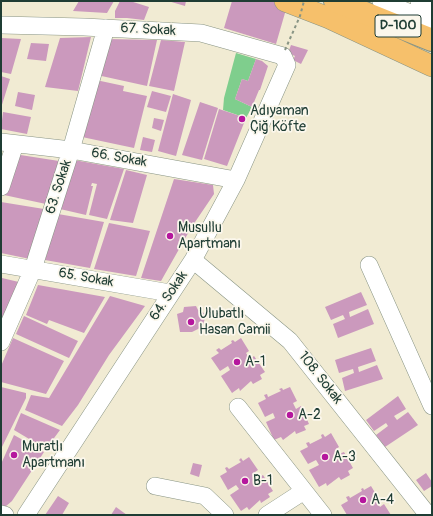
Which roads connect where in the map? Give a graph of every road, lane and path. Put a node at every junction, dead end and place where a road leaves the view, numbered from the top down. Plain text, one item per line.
1 (285, 1) edge
2 (304, 1) edge
3 (335, 1) edge
4 (419, 1) edge
5 (373, 6) edge
6 (432, 6) edge
7 (432, 22) edge
8 (1, 25) edge
9 (106, 28) junction
10 (432, 40) edge
11 (432, 52) edge
12 (286, 57) junction
13 (432, 66) edge
14 (8, 143) edge
15 (71, 150) junction
16 (236, 180) junction
17 (1, 187) edge
18 (193, 260) junction
19 (1, 264) edge
20 (369, 265) dead end
21 (33, 269) junction
22 (170, 293) junction
23 (1, 342) edge
24 (432, 406) edge
25 (238, 407) dead end
26 (154, 486) dead end
27 (304, 491) junction
28 (1, 514) edge
29 (5, 515) edge
30 (26, 515) edge
31 (225, 515) edge
32 (267, 515) edge
33 (323, 515) edge
34 (428, 515) edge

1 - 13 main road
2 - 12 path, bridge
3 - 5 highway, D-100
4 - 6 street
5 - 7 street
5 - 10 highway, D-100
5 - 11 highway
8 - 9 street, 67. Sokak
9 - 12 street, 67. Sokak
9 - 15 street, 63. Sokak
12 - 16 street, 64. Sokak
14 - 15 street, 66. Sokak
14 - 17 street
15 - 16 street, 66. Sokak
15 - 21 street, 63. Sokak
16 - 18 street, 64. Sokak
18 - 22 street, 64. Sokak
18 - 34 street, 108. Sokak
19 - 21 street, 65. Sokak
20 - 24 street
21 - 22 street, 65. Sokak
21 - 23 street, 63. Sokak
22 - 30 street, 64. Sokak
25 - 27 street
26 - 31 street
27 - 32 street
27 - 33 street
28 - 29 street

